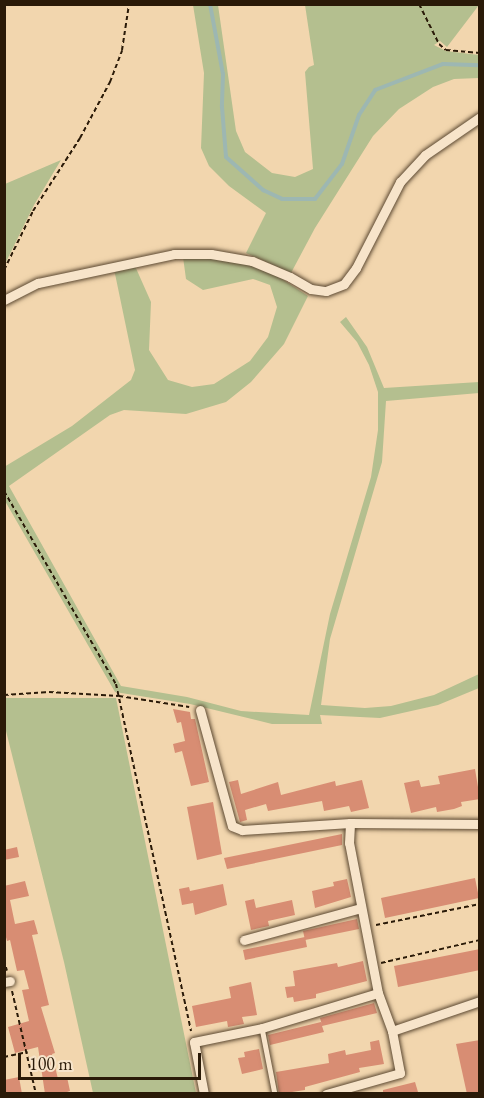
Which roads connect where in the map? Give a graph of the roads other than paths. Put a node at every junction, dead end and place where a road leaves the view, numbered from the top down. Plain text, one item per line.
1 (480, 117) edge
2 (4, 300) edge
3 (200, 710) road end
4 (350, 823) junction
5 (480, 824) edge
6 (362, 908) junction
7 (244, 940) dead end
8 (378, 993) junction
9 (480, 1001) edge
10 (261, 1028) junction
11 (392, 1031) junction
12 (204, 1094) edge
13 (275, 1094) edge
14 (326, 1094) edge

1 - 2 street
3 - 4 street
4 - 5 street
4 - 6 street
6 - 7 street
6 - 8 street
8 - 10 street
8 - 11 street
9 - 11 street
10 - 12 street
10 - 13 lane
11 - 14 street

